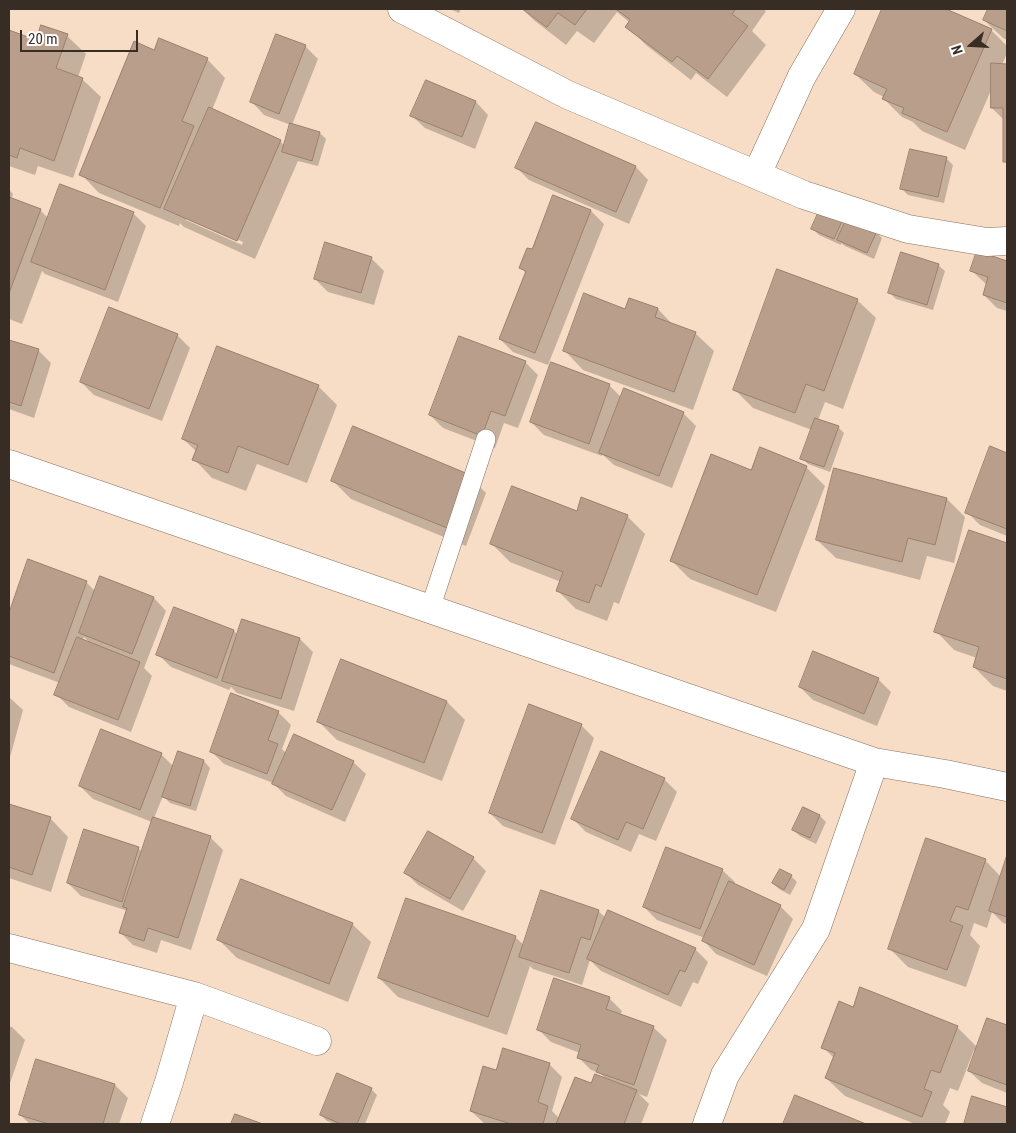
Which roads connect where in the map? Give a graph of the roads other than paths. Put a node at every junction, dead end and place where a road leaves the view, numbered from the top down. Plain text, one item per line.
1 (402, 9) edge
2 (841, 9) edge
3 (757, 174) junction
4 (1007, 241) edge
5 (486, 439) dead end
6 (9, 464) edge
7 (430, 609) junction
8 (874, 762) junction
9 (1007, 787) edge
10 (9, 948) edge
11 (194, 996) junction
12 (317, 1041) dead end
13 (155, 1124) edge
14 (708, 1124) edge

1 - 3 street
2 - 3 street
3 - 4 street
5 - 7 lane
6 - 7 street
7 - 8 street
8 - 9 street
8 - 14 street
10 - 11 street
11 - 12 street
11 - 13 street

